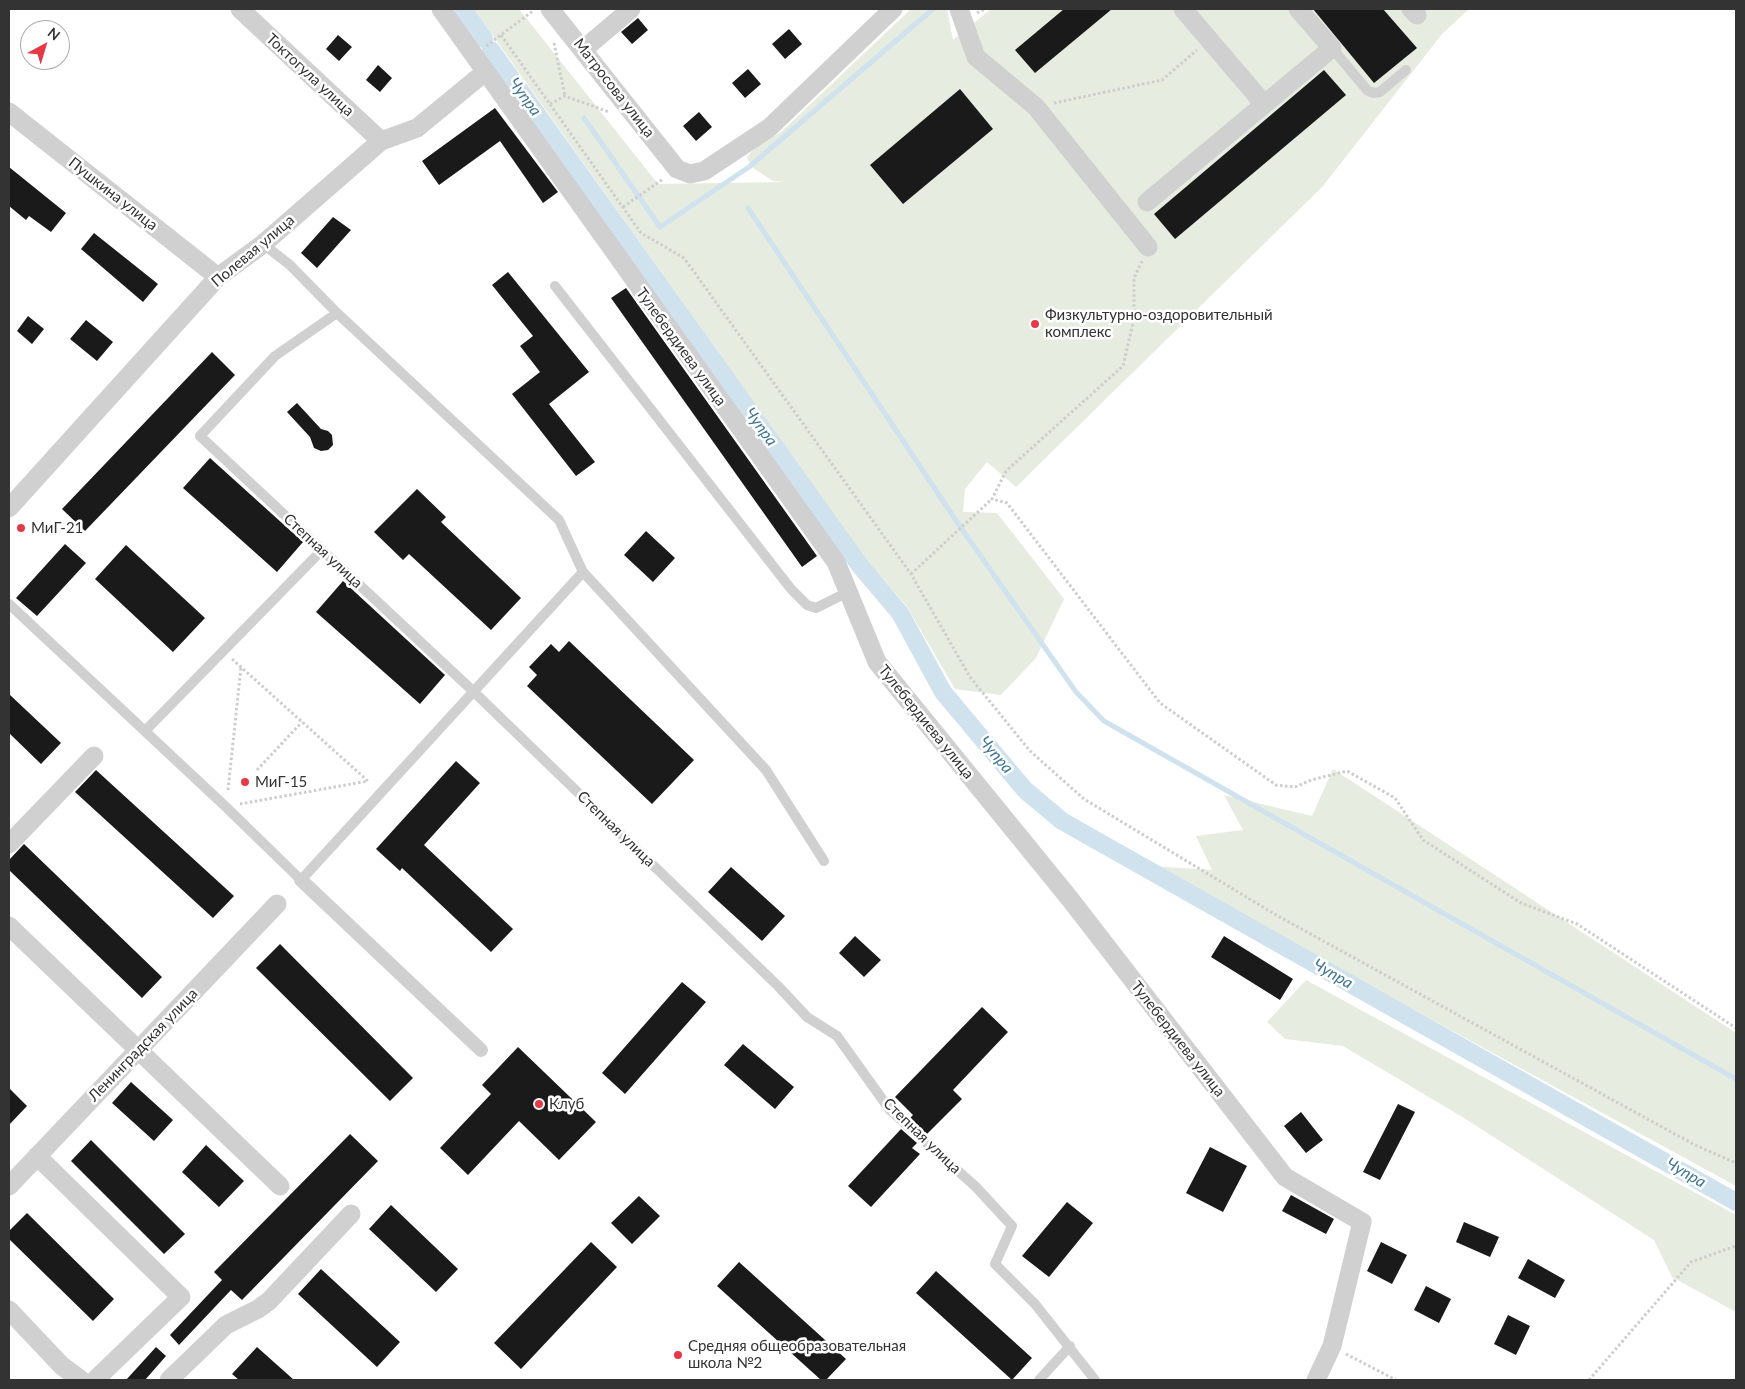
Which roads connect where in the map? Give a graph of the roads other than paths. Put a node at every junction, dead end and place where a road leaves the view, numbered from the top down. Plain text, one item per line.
1 (240, 9) edge
2 (441, 9) edge
3 (550, 9) edge
4 (631, 9) edge
5 (893, 9) edge
6 (959, 9) edge
7 (1183, 9) edge
8 (1298, 9) edge
9 (1332, 48) junction
10 (584, 49) junction
11 (1406, 70) dead end
12 (485, 72) junction
13 (1264, 104) junction
14 (9, 112) edge
15 (381, 141) junction
16 (1148, 202) dead end
17 (263, 244) junction
18 (1148, 247) road end
19 (218, 277) junction
20 (555, 286) dead end
21 (337, 313) junction
22 (9, 508) edge
23 (322, 550) junction
24 (583, 572) junction
25 (848, 592) junction
26 (9, 604) edge
27 (473, 691) junction
28 (145, 731) junction
29 (94, 756) dead end
30 (9, 844) edge
31 (824, 861) dead end
32 (300, 880) junction
33 (277, 904) dead end
34 (9, 926) edge
35 (138, 1050) junction
36 (481, 1050) dead end
37 (37, 1156) junction
38 (9, 1186) edge
39 (280, 1186) dead end
40 (351, 1214) dead end
41 (9, 1310) edge
42 (1070, 1346) junction
43 (81, 1380) edge
44 (94, 1380) edge
45 (169, 1380) edge
46 (1039, 1380) edge
47 (1095, 1380) edge
48 (1316, 1380) edge

1 - 15 street, Токтогула улица
2 - 12 street, Тулебердиева улица
3 - 10 street, Матросова улица
4 - 10 street
5 - 10 street, Матросова улица
6 - 18 street
7 - 13 street
8 - 9 street
9 - 11 lane
9 - 13 street
12 - 15 street, Полевая улица
12 - 25 street, Тулебердиева улица
13 - 16 street
14 - 19 street, Пушкина улица
15 - 17 street, Полевая улица
17 - 19 street, Полевая улица
17 - 21 lane
19 - 22 street, Полевая улица
20 - 25 lane
21 - 23 lane, Степная улица
21 - 24 lane
23 - 27 lane, Степная улица
23 - 28 lane
24 - 27 lane
24 - 31 lane
25 - 48 street, Тулебердиева улица
26 - 28 lane
27 - 32 lane
27 - 42 lane, Степная улица
28 - 32 lane
29 - 30 street
32 - 36 street
33 - 35 street, Ленинградская улица
34 - 35 street
35 - 37 street, Ленинградская улица
35 - 39 street
37 - 38 street, Ленинградская улица
37 - 44 street
40 - 45 street
41 - 43 street
42 - 46 lane
42 - 47 lane, Степная улица

